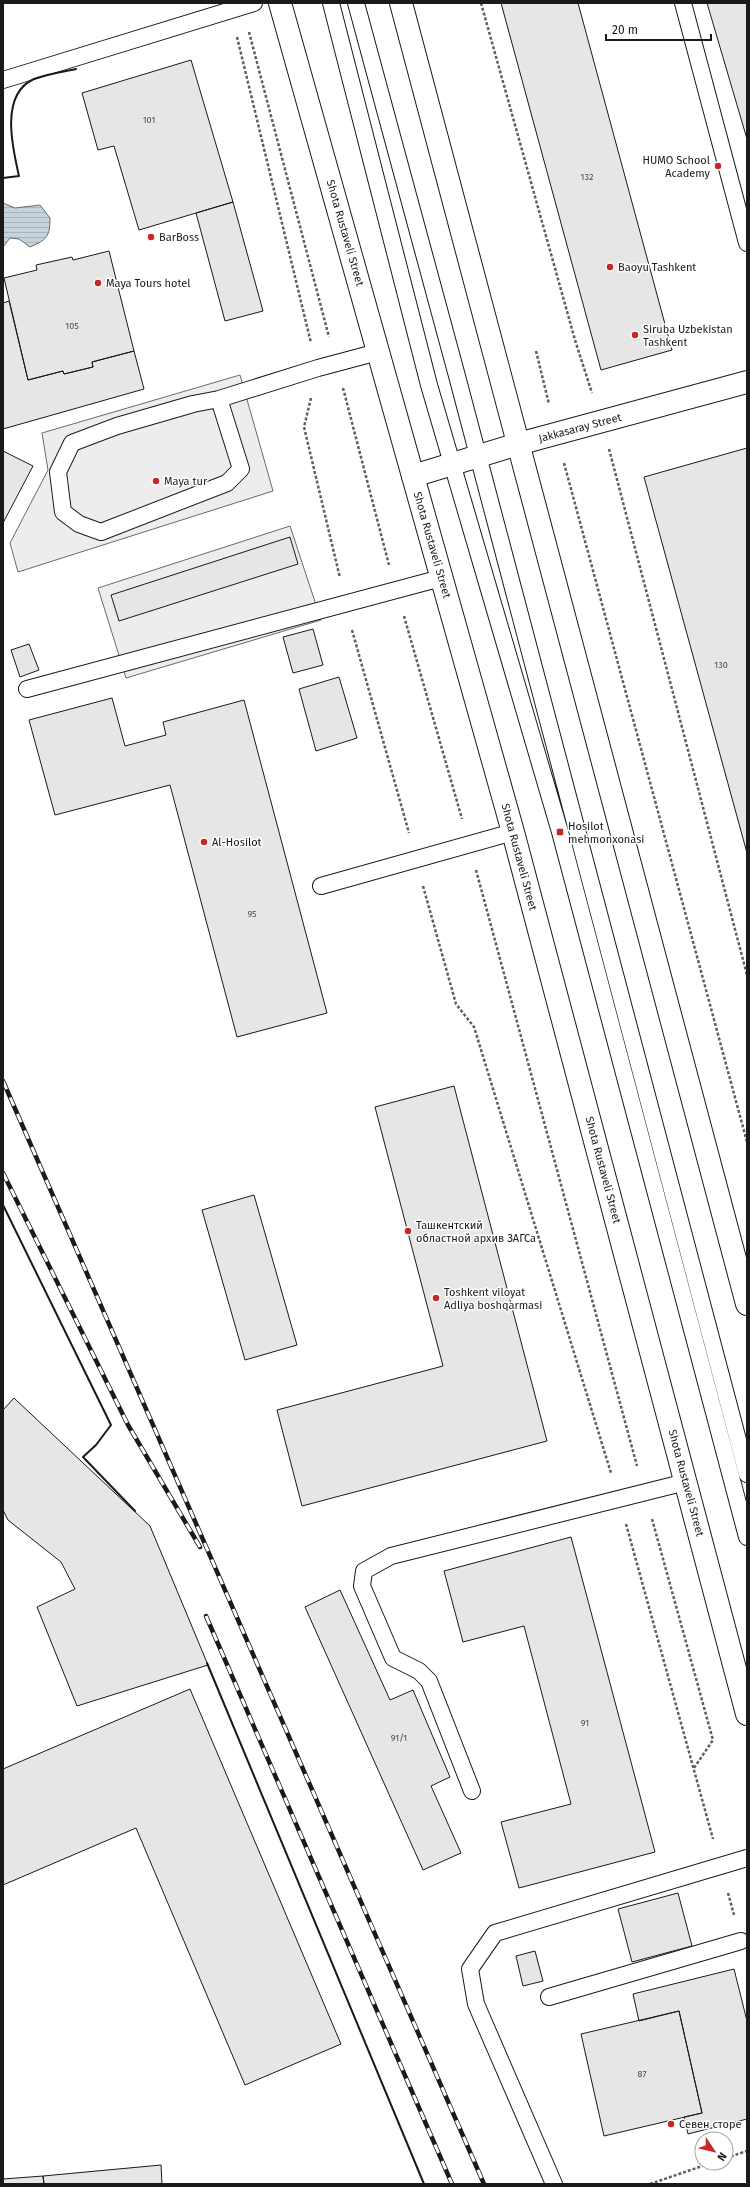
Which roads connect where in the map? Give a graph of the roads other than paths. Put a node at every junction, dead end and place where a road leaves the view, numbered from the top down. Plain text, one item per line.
1 (280, 3) edge
2 (331, 3) edge
3 (356, 3) edge
4 (401, 3) edge
5 (682, 3) edge
6 (242, 6) edge
7 (3, 80) edge
8 (747, 243) edge
9 (378, 352) junction
10 (747, 382) edge
11 (219, 399) junction
12 (518, 444) junction
13 (477, 457) junction
14 (452, 464) junction
15 (413, 476) junction
16 (441, 578) junction
17 (27, 689) dead end
18 (513, 832) junction
19 (320, 886) dead end
20 (747, 1304) edge
21 (747, 1474) edge
22 (686, 1482) junction
23 (747, 1537) edge
24 (747, 1714) edge
25 (472, 1791) dead end
26 (747, 1858) edge
27 (741, 1941) road end
28 (549, 1997) dead end
29 (554, 2184) edge

1 - 9 main road, Shota Rustaveli Street
2 - 14 lane
3 - 13 lane
4 - 12 main road
5 - 8 lane
6 - 7 lane
9 - 11 lane
9 - 15 main road, Shota Rustaveli Street
10 - 12 main road, Jakkasaray Street
11 - 11 lane
12 - 13 main road, Jakkasaray Street
12 - 20 main road
13 - 14 main road, Jakkasaray Street
13 - 21 lane
14 - 15 main road, Jakkasaray Street
14 - 23 lane
15 - 16 main road, Shota Rustaveli Street
16 - 17 lane
16 - 18 main road, Shota Rustaveli Street
18 - 19 lane
18 - 22 main road, Shota Rustaveli Street
22 - 24 main road, Shota Rustaveli Street
22 - 25 lane
26 - 29 lane
27 - 28 lane

